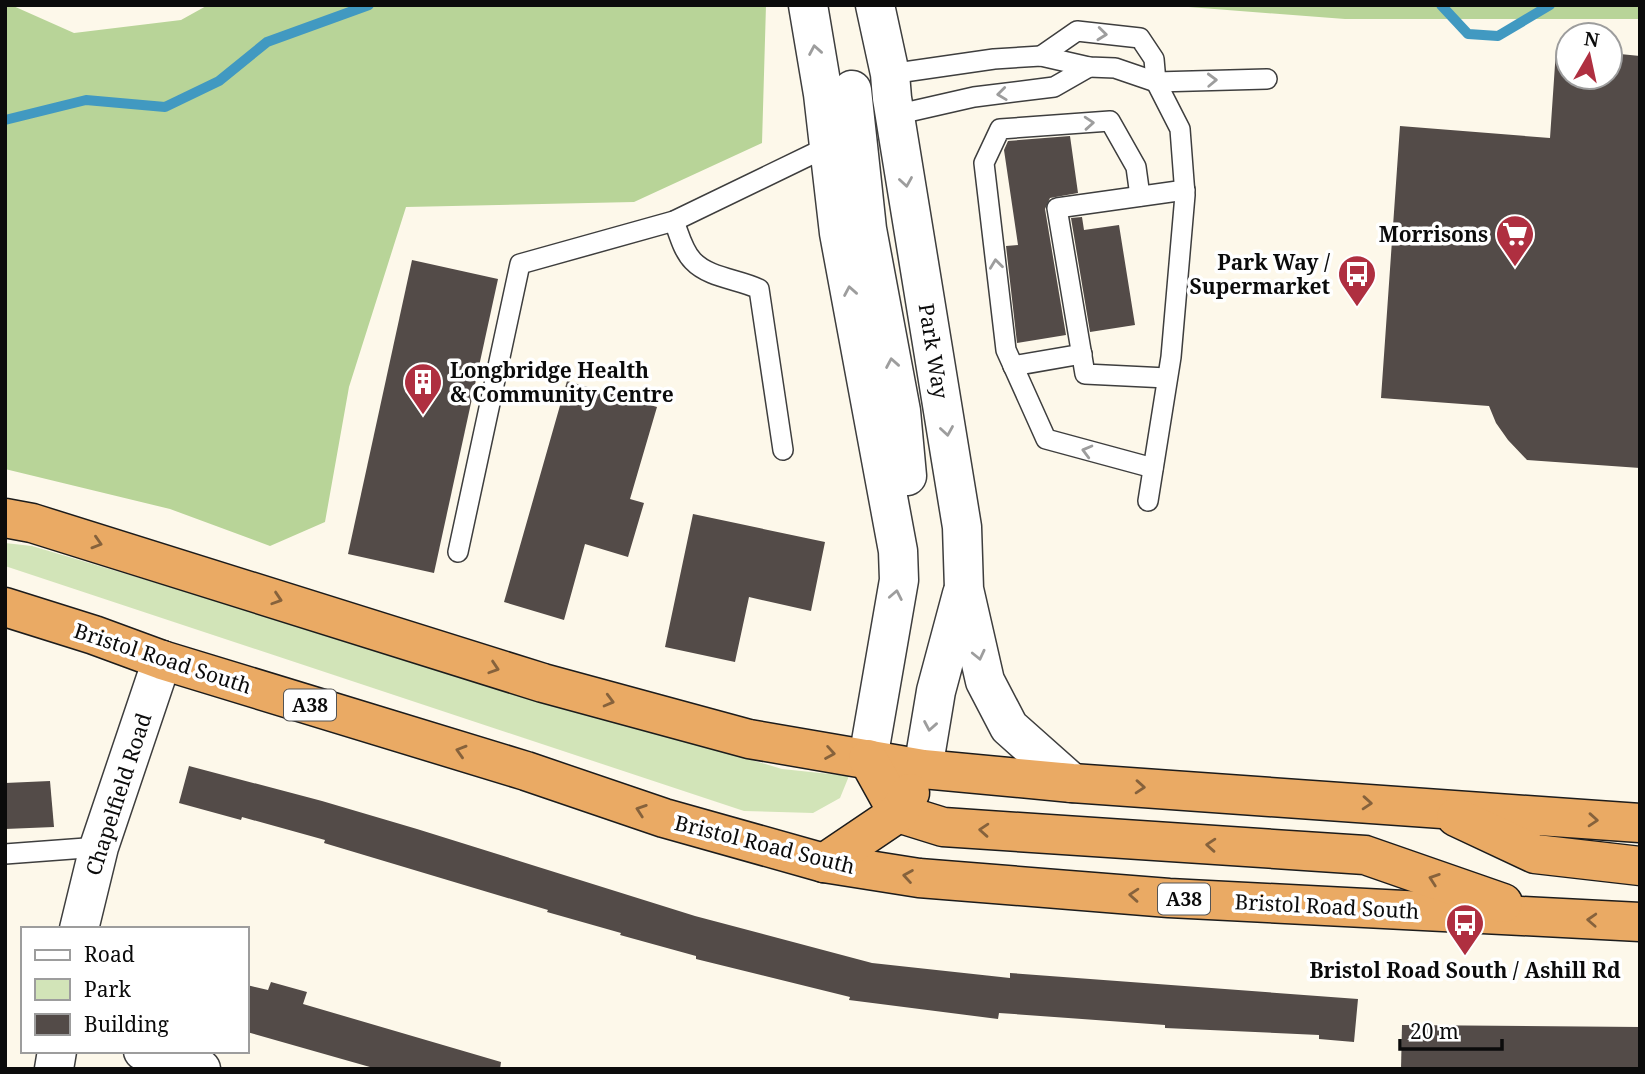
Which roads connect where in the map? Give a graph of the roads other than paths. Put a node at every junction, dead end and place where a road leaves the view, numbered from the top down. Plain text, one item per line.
1 (808, 5) edge
2 (875, 5) edge
3 (1041, 57) junction
4 (1089, 67) junction
5 (890, 74) junction
6 (1267, 79) dead end
7 (1156, 82) junction
8 (838, 92) junction
9 (895, 115) junction
10 (829, 146) junction
11 (1185, 190) junction
12 (1140, 196) junction
13 (674, 221) junction
14 (1082, 354) junction
15 (1013, 366) junction
16 (1167, 378) junction
17 (783, 450) dead end
18 (1153, 468) junction
19 (1148, 501) dead end
20 (14, 517) edge
21 (898, 551) junction
22 (458, 552) dead end
23 (964, 589) junction
24 (5, 607) edge
25 (5, 624) edge
26 (94, 635) junction
27 (163, 660) junction
28 (868, 759) junction
29 (923, 769) junction
30 (1072, 782) junction
31 (1435, 807) junction
32 (898, 813) junction
33 (1640, 823) edge
34 (99, 847) junction
35 (5, 855) edge
36 (824, 863) junction
37 (1640, 866) edge
38 (1545, 917) junction
39 (1640, 922) edge
40 (79, 927) edge
41 (149, 1053) edge
42 (201, 1069) edge

8 -> 1 street, Park Way
2 - 5 street, Park Way
3 - 4 lane
3 - 5 lane
3 -> 7 lane
4 - 7 lane
4 -> 9 lane
5 - 8 street
5 - 9 street, Park Way
7 -> 6 lane
7 - 11 lane
8 - 9 street
8 - 10 street, Park Way
21 -> 8 street, Park Way
9 -> 23 street, Park Way
10 - 13 lane
21 -> 10 street, Park Way
11 - 12 lane
11 - 16 lane
12 - 14 lane
15 -> 12 lane
13 - 17 lane
13 - 22 lane
14 - 15 lane
14 - 16 lane
18 -> 15 lane
16 - 18 lane
18 - 19 lane
20 -> 28 highway
28 -> 21 street, Park Way
23 -> 29 street, Park Way
23 -> 30 street, Park Way
24 - 26 highway, Bristol Road South / A38
25 - 26 highway
26 - 27 highway, Bristol Road South / A38
27 - 34 street, Chapelfield Road
36 -> 27 highway, Bristol Road South / A38
28 - 29 highway
28 - 32 highway
29 - 30 highway
29 - 32 highway
30 -> 31 highway
31 -> 33 highway
31 - 37 highway
32 - 36 highway
38 -> 32 highway
34 - 35 lane
34 - 40 street, Chapelfield Road
38 -> 36 highway, Bristol Road South / A38
39 -> 38 highway, Bristol Road South / A38
41 - 42 street

